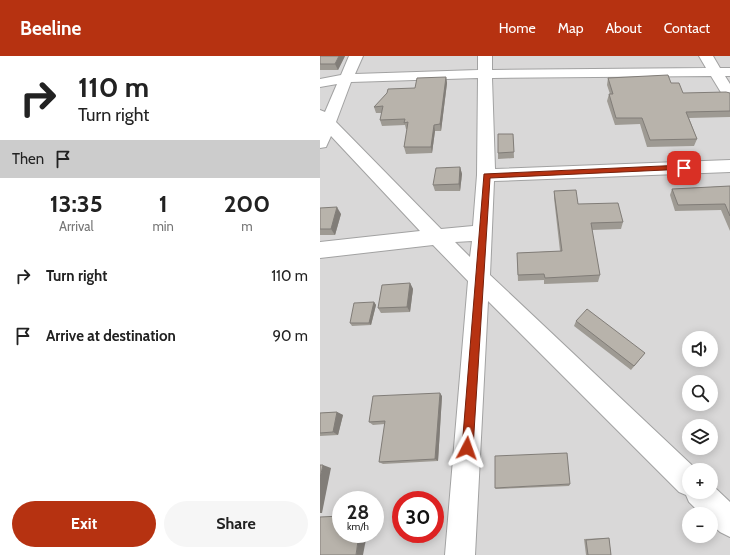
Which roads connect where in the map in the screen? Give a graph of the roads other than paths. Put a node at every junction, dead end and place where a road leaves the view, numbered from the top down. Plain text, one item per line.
1 (356, 56) edge
2 (706, 56) edge
3 (485, 65) edge
4 (714, 72) junction
5 (730, 72) edge
6 (346, 78) junction
7 (320, 83) edge
8 (730, 96) edge
9 (324, 119) edge
10 (320, 143) edge
11 (730, 166) edge
12 (486, 176) junction
13 (482, 232) junction
14 (436, 236) junction
15 (320, 250) edge
16 (479, 278) junction
17 (682, 475) edge
18 (706, 499) edge
19 (730, 522) edge
20 (460, 555) edge

1 - 6 street
2 - 4 street
3 - 4 street
3 - 6 street
3 - 12 street
4 - 5 street
4 - 8 street
6 - 7 street
6 - 9 street
9 - 10 street
9 - 14 street
11 - 12 street
12 - 13 street
13 - 14 street
13 - 16 street
14 - 15 street
14 - 16 street
16 - 17 street
16 - 20 street
18 - 19 street

